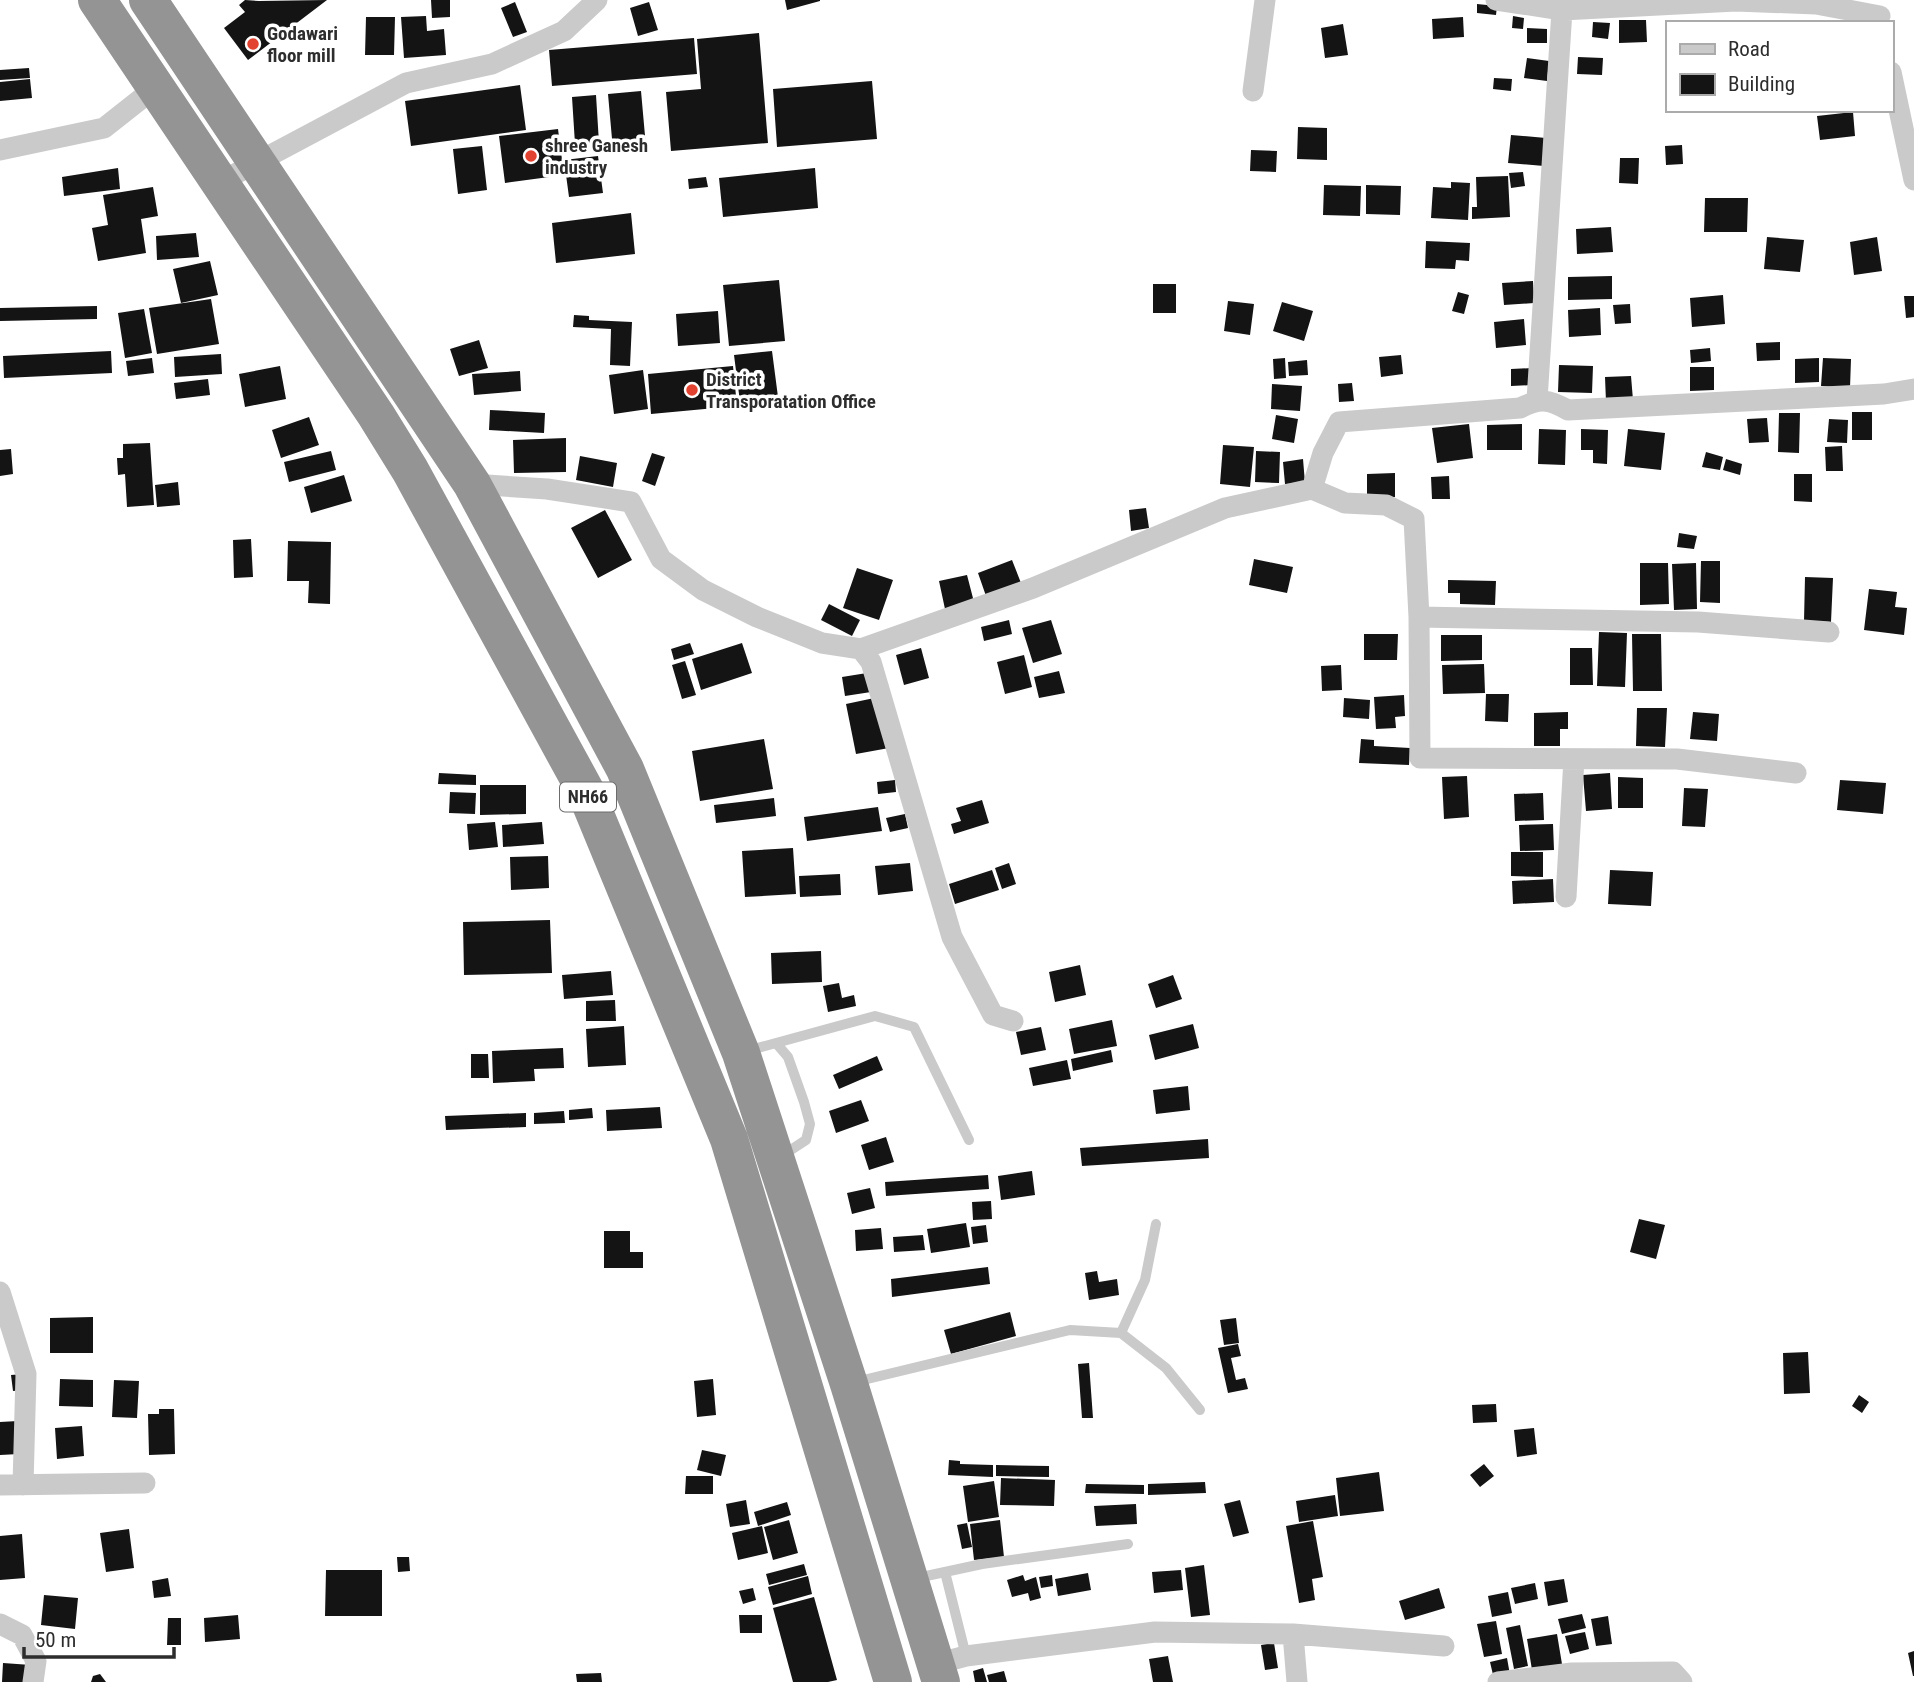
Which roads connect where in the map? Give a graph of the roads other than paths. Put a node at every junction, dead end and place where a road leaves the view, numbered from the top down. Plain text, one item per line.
1 (97, 0) edge
2 (148, 0) edge
3 (597, 0) edge
4 (1265, 0) edge
5 (1496, 0) edge
6 (1535, 2) edge
7 (1562, 9) junction
8 (1881, 13) edge
9 (1893, 81) edge
10 (156, 87) junction
11 (1253, 91) dead end
12 (0, 150) edge
13 (255, 162) junction
14 (1914, 180) edge
15 (220, 182) junction
16 (1914, 389) edge
17 (1537, 400) junction
18 (472, 484) junction
19 (1312, 489) junction
20 (1419, 617) junction
21 (1829, 632) dead end
22 (861, 649) junction
23 (1574, 758) junction
24 (1796, 773) dead end
25 (1566, 897) dead end
26 (1013, 1021) dead end
27 (758, 1048) junction
28 (969, 1140) dead end
29 (1156, 1224) dead end
30 (0, 1292) edge
31 (1121, 1333) junction
32 (849, 1384) junction
33 (1200, 1410) dead end
34 (145, 1483) dead end
35 (0, 1485) edge
36 (23, 1485) junction
37 (1128, 1544) dead end
38 (928, 1576) junction
39 (0, 1623) edge
40 (1293, 1634) junction
41 (1444, 1646) dead end
42 (948, 1667) edge
43 (33, 1682) edge
44 (893, 1682) edge
45 (1297, 1682) edge
46 (1498, 1682) edge
47 (1682, 1682) edge

1 - 10 highway, NH66
2 - 13 highway, NH66
3 - 13 street
4 - 11 street
5 - 6 street
6 - 7 street
7 - 8 street
7 - 17 street
9 - 14 street
10 - 12 street
10 - 15 highway, NH66
13 - 15 street
13 - 18 highway, NH66
15 - 44 highway, NH66
16 - 17 street
17 - 19 street
18 - 22 street
18 - 27 highway, NH66
19 - 20 street
19 - 22 street
20 - 21 street
20 - 23 street
22 - 26 street
23 - 24 street
23 - 25 street
27 - 28 lane
27 - 32 highway, NH66
29 - 31 lane
30 - 36 street
31 - 32 lane
31 - 33 lane
32 - 38 highway, NH66
34 - 36 street
35 - 36 street
37 - 38 lane
38 - 42 highway, NH66
39 - 43 street
40 - 41 street
40 - 42 street
40 - 45 street
46 - 47 street

